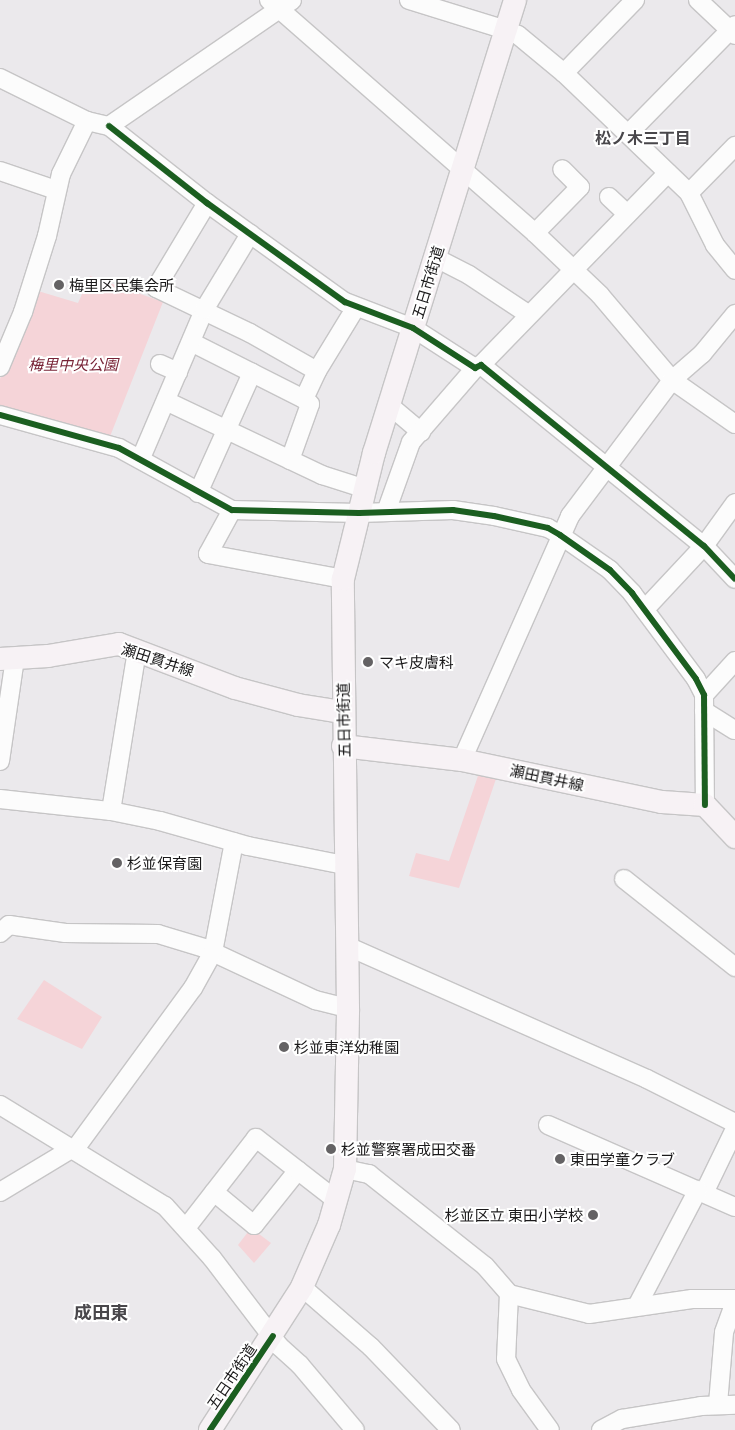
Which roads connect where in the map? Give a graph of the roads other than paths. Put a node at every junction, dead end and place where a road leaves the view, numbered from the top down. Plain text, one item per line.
1 (409, 0) edge
2 (515, 0) edge
3 (635, 0) edge
4 (698, 0) edge
5 (280, 3) edge
6 (506, 30) junction
7 (733, 30) edge
8 (564, 73) junction
9 (0, 78) edge
10 (88, 121) junction
11 (109, 126) junction
12 (629, 133) junction
13 (735, 146) edge
14 (0, 171) edge
15 (462, 172) junction
16 (572, 173) dead end
17 (668, 173) junction
18 (56, 190) junction
19 (689, 193) junction
20 (609, 197) dead end
21 (207, 203) junction
22 (627, 214) junction
23 (535, 233) junction
24 (250, 234) junction
25 (434, 257) junction
26 (733, 266) edge
27 (572, 269) junction
28 (356, 307) junction
29 (204, 310) junction
30 (528, 314) junction
31 (735, 314) edge
32 (413, 328) junction
33 (191, 342) junction
34 (160, 364) dead end
35 (0, 367) edge
36 (478, 367) junction
37 (317, 371) junction
38 (178, 372) junction
39 (252, 373) junction
40 (672, 380) junction
41 (304, 399) junction
42 (166, 401) junction
43 (389, 405) junction
44 (0, 415) edge
45 (735, 424) edge
46 (226, 430) junction
47 (420, 432) junction
48 (141, 458) junction
49 (290, 460) junction
50 (607, 465) junction
51 (366, 489) junction
52 (198, 493) junction
53 (735, 504) edge
54 (232, 510) junction
55 (386, 512) junction
56 (359, 513) junction
57 (560, 535) junction
58 (704, 546) junction
59 (343, 579) junction
60 (735, 579) edge
61 (645, 609) junction
62 (137, 650) junction
63 (7, 658) edge
64 (735, 661) edge
65 (704, 703) junction
66 (342, 712) junction
67 (735, 730) edge
68 (343, 746) junction
69 (462, 760) junction
70 (0, 761) edge
71 (0, 799) edge
72 (705, 805) junction
73 (111, 812) junction
74 (735, 838) edge
75 (234, 842) junction
76 (344, 865) junction
77 (624, 879) dead end
78 (5, 929) edge
79 (347, 946) junction
80 (213, 952) junction
81 (735, 967) edge
82 (348, 1008) junction
83 (0, 1105) edge
84 (735, 1123) edge
85 (548, 1125) dead end
86 (735, 1129) edge
87 (74, 1148) junction
88 (344, 1169) junction
89 (298, 1170) junction
90 (701, 1191) junction
91 (0, 1192) edge
92 (214, 1192) junction
93 (336, 1200) junction
94 (735, 1207) edge
95 (186, 1228) junction
96 (302, 1287) junction
97 (509, 1294) junction
98 (735, 1300) edge
99 (637, 1306) junction
100 (273, 1336) junction
101 (727, 1405) edge
102 (210, 1430) edge
103 (355, 1430) edge
104 (451, 1430) edge
105 (550, 1430) edge
106 (601, 1430) edge

1 - 6 street
2 - 6 main road, 五日市街道
3 - 8 street
4 - 7 street
5 - 11 street
5 - 15 street
6 - 8 street
6 - 15 main road, 五日市街道
7 - 12 street
8 - 12 street
9 - 10 street
10 - 11 street
10 - 18 street
11 - 21 street
12 - 17 street
13 - 19 street
14 - 18 street
15 - 23 street
15 - 25 main road, 五日市街道
16 - 23 street
17 - 19 street
17 - 22 street
18 - 35 street
19 - 26 street
20 - 22 street
21 - 24 street
21 - 29 street
22 - 27 street
23 - 27 street
24 - 28 street
24 - 29 street
25 - 30 street
25 - 32 main road, 五日市街道
27 - 30 street
27 - 40 street
28 - 32 street
28 - 37 street
29 - 33 street
29 - 37 street
30 - 36 street
31 - 40 street
32 - 36 street
32 - 43 main road, 五日市街道
33 - 38 street
33 - 39 street
34 - 38 street
36 - 47 street
36 - 50 street
37 - 41 street
38 - 42 street
39 - 41 street
39 - 46 street
40 - 45 street
40 - 50 street
41 - 49 street
42 - 46 street
42 - 48 street
43 - 47 street
43 - 51 main road, 五日市街道
44 - 48 street
46 - 49 street
46 - 52 street
47 - 55 street
48 - 52 street
49 - 51 street
50 - 57 street
50 - 58 street
51 - 56 main road, 五日市街道
52 - 54 street
53 - 58 street
54 - 56 street
54 - 59 street
55 - 56 street
55 - 57 street
56 - 59 main road, 五日市街道
57 - 61 street
57 - 69 street
58 - 60 street
58 - 61 street
59 - 66 main road, 五日市街道
61 - 65 street
62 - 63 main road, 瀬田貫井線
62 - 66 main road, 瀬田貫井線
62 - 73 street
63 - 70 street
64 - 65 street
65 - 67 street
65 - 72 street
66 - 68 main road, 五日市街道
68 - 69 main road, 瀬田貫井線
68 - 76 main road, 五日市街道
69 - 72 main road, 瀬田貫井線
71 - 73 street
72 - 74 main road
73 - 75 street
75 - 76 street
75 - 80 street
76 - 79 main road, 五日市街道
77 - 81 street
78 - 80 street
79 - 82 main road, 五日市街道
79 - 84 street
80 - 82 street
80 - 87 street
82 - 88 main road, 五日市街道
83 - 87 street
85 - 90 street
86 - 90 street
87 - 91 street
87 - 95 street
88 - 93 main road, 五日市街道
88 - 97 street
89 - 92 street
89 - 92 street
89 - 93 street
90 - 94 street
90 - 99 street
92 - 95 street
93 - 96 main road, 五日市街道
95 - 100 street
96 - 100 main road, 五日市街道
96 - 104 street
97 - 99 street
97 - 105 street
98 - 99 street
98 - 101 street
100 - 102 main road, 五日市街道
100 - 103 street
101 - 106 street

